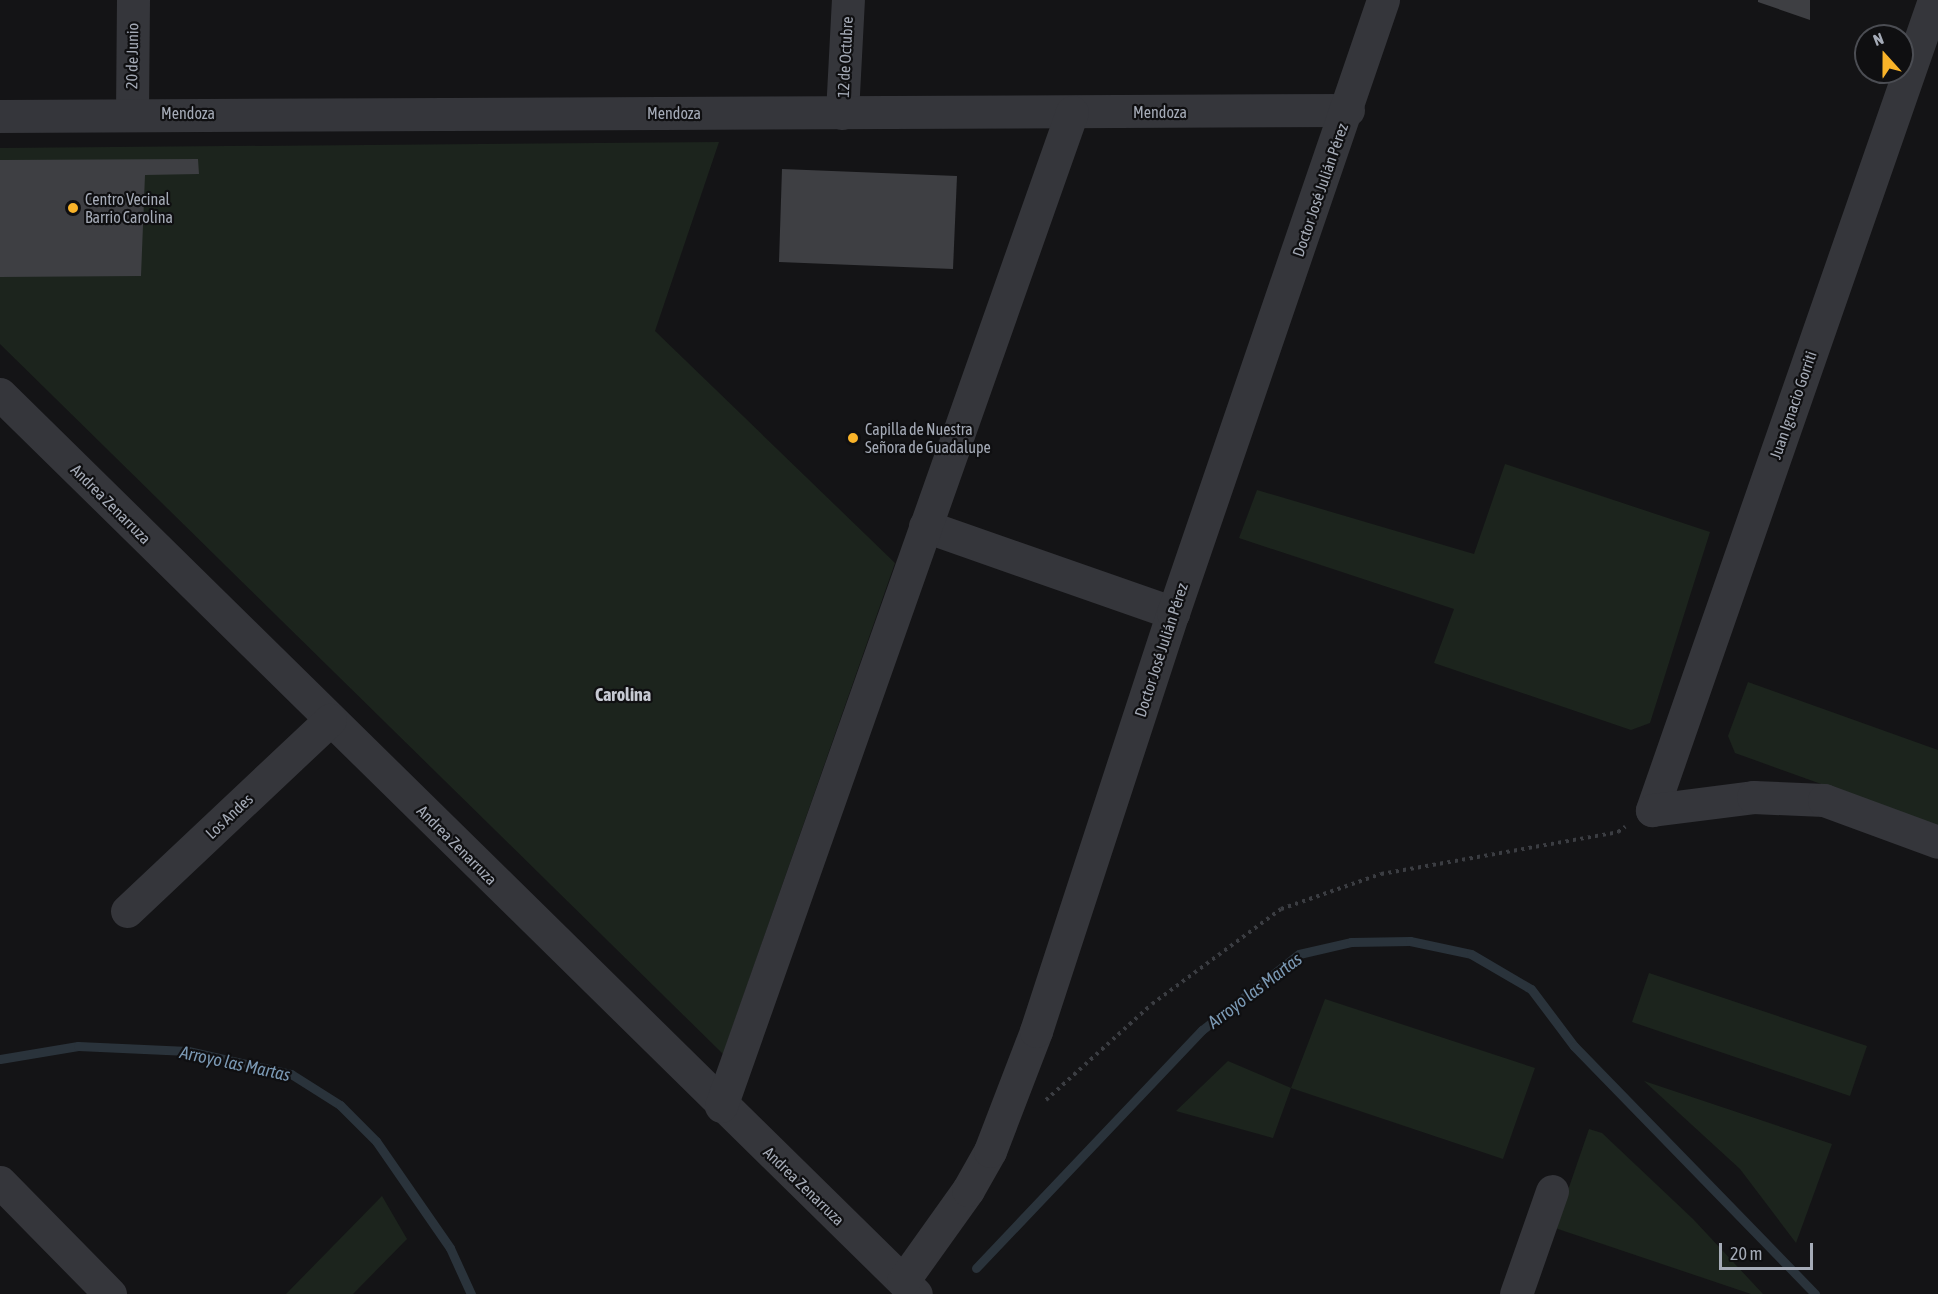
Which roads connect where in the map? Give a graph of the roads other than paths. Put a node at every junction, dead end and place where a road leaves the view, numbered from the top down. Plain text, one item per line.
1 (133, 0) edge
2 (848, 0) edge
3 (1383, 0) edge
4 (1934, 0) edge
5 (1348, 110) junction
6 (1072, 112) junction
7 (132, 113) junction
8 (842, 113) junction
9 (0, 116) edge
10 (0, 394) edge
11 (925, 526) junction
12 (1173, 612) junction
13 (330, 720) junction
14 (1938, 842) edge
15 (127, 911) dead end
16 (721, 1106) junction
17 (0, 1182) edge
18 (1552, 1191) dead end
19 (910, 1287) edge
20 (110, 1294) edge
21 (1516, 1294) edge

1 - 7 street, 20 de Junio
2 - 8 street, 12 de Octubre
3 - 5 street, Doctor José Julián Pérez
4 - 14 street, Juan Ignacio Gorriti
5 - 6 street, Mendoza
5 - 12 street, Doctor José Julián Pérez
6 - 8 street, Mendoza
6 - 11 street
7 - 8 street, Mendoza
7 - 9 street, Mendoza
10 - 13 street, Andrea Zenarruza
11 - 12 street
11 - 16 street
12 - 19 street, Doctor José Julián Pérez
13 - 15 street, Los Andes
13 - 16 street, Andrea Zenarruza
16 - 19 street, Andrea Zenarruza
17 - 20 street
18 - 21 street

